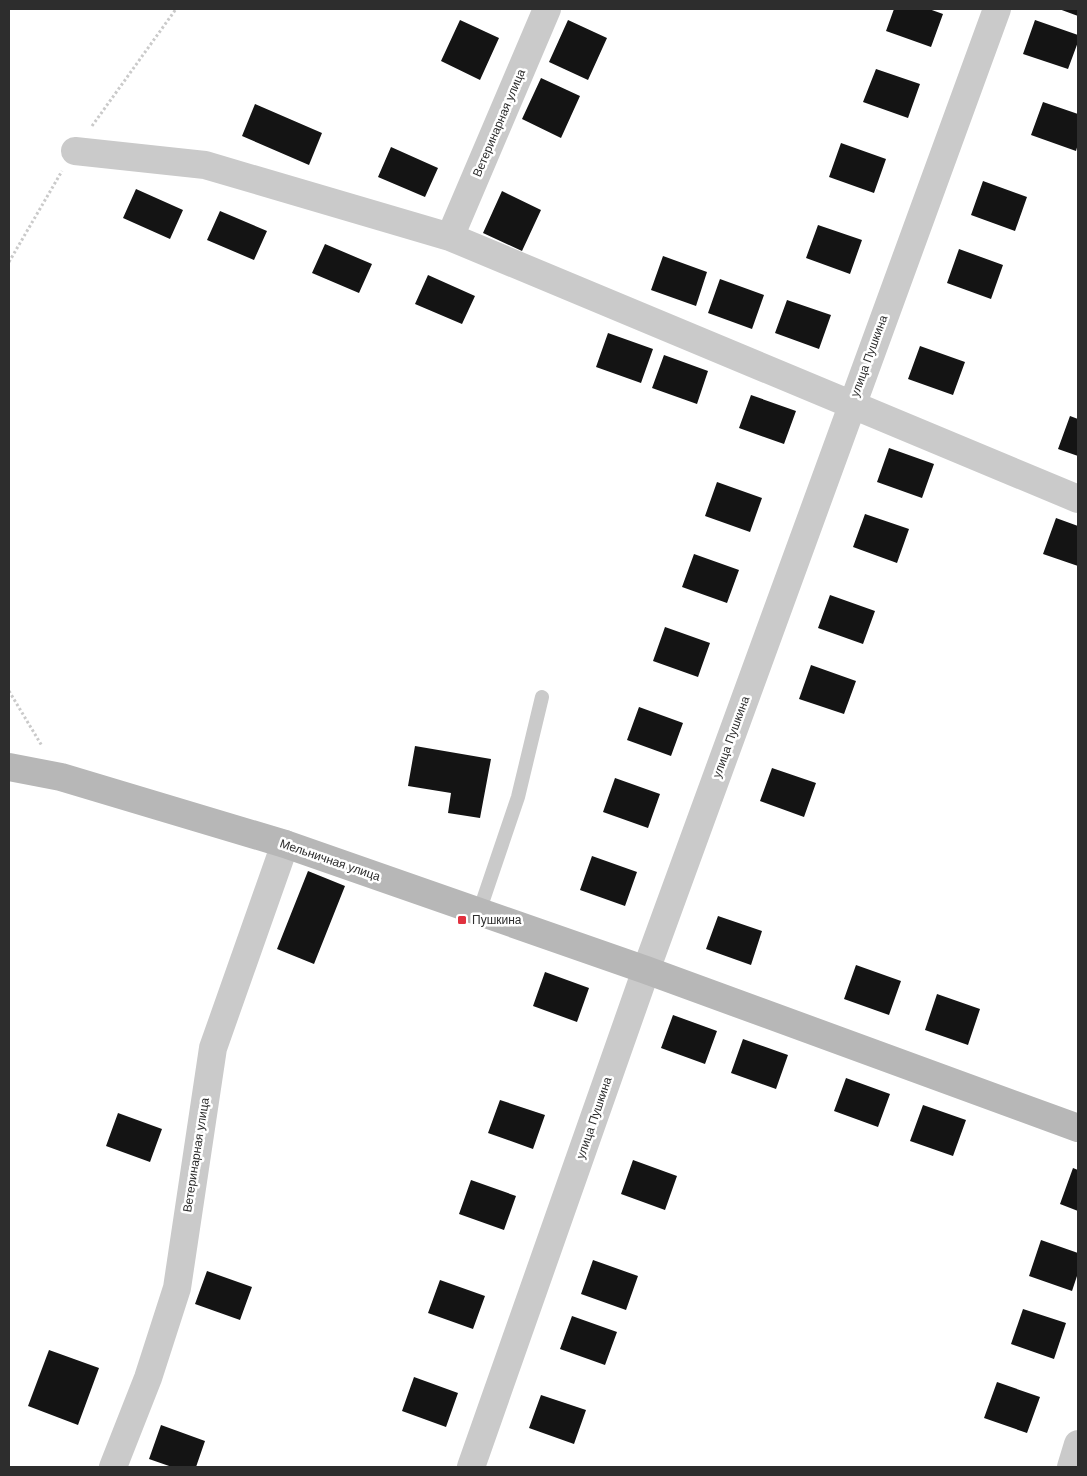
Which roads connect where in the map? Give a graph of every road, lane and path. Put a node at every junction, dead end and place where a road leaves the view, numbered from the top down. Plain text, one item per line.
1 (547, 9) edge
2 (997, 9) edge
3 (75, 151) dead end
4 (450, 237) junction
5 (852, 405) junction
6 (1078, 499) edge
7 (9, 691) edge
8 (542, 697) dead end
9 (9, 767) edge
10 (61, 777) junction
11 (285, 844) junction
12 (479, 912) junction
13 (646, 970) junction
14 (1078, 1128) edge
15 (1078, 1444) edge
16 (113, 1467) edge
17 (471, 1467) edge
18 (1071, 1467) edge

1 - 4 street, Ветеринарная улица
2 - 5 street, улица Пушкина
3 - 4 street
4 - 5 street
5 - 6 street
5 - 13 street, улица Пушкина
7 - 10 path
8 - 12 lane
9 - 10 street, Мельничная улица
10 - 11 street, Мельничная улица
11 - 12 street, Мельничная улица
11 - 16 street, Ветеринарная улица
12 - 13 street, Мельничная улица
13 - 14 street, Мельничная улица
13 - 17 street, улица Пушкина
15 - 18 street

